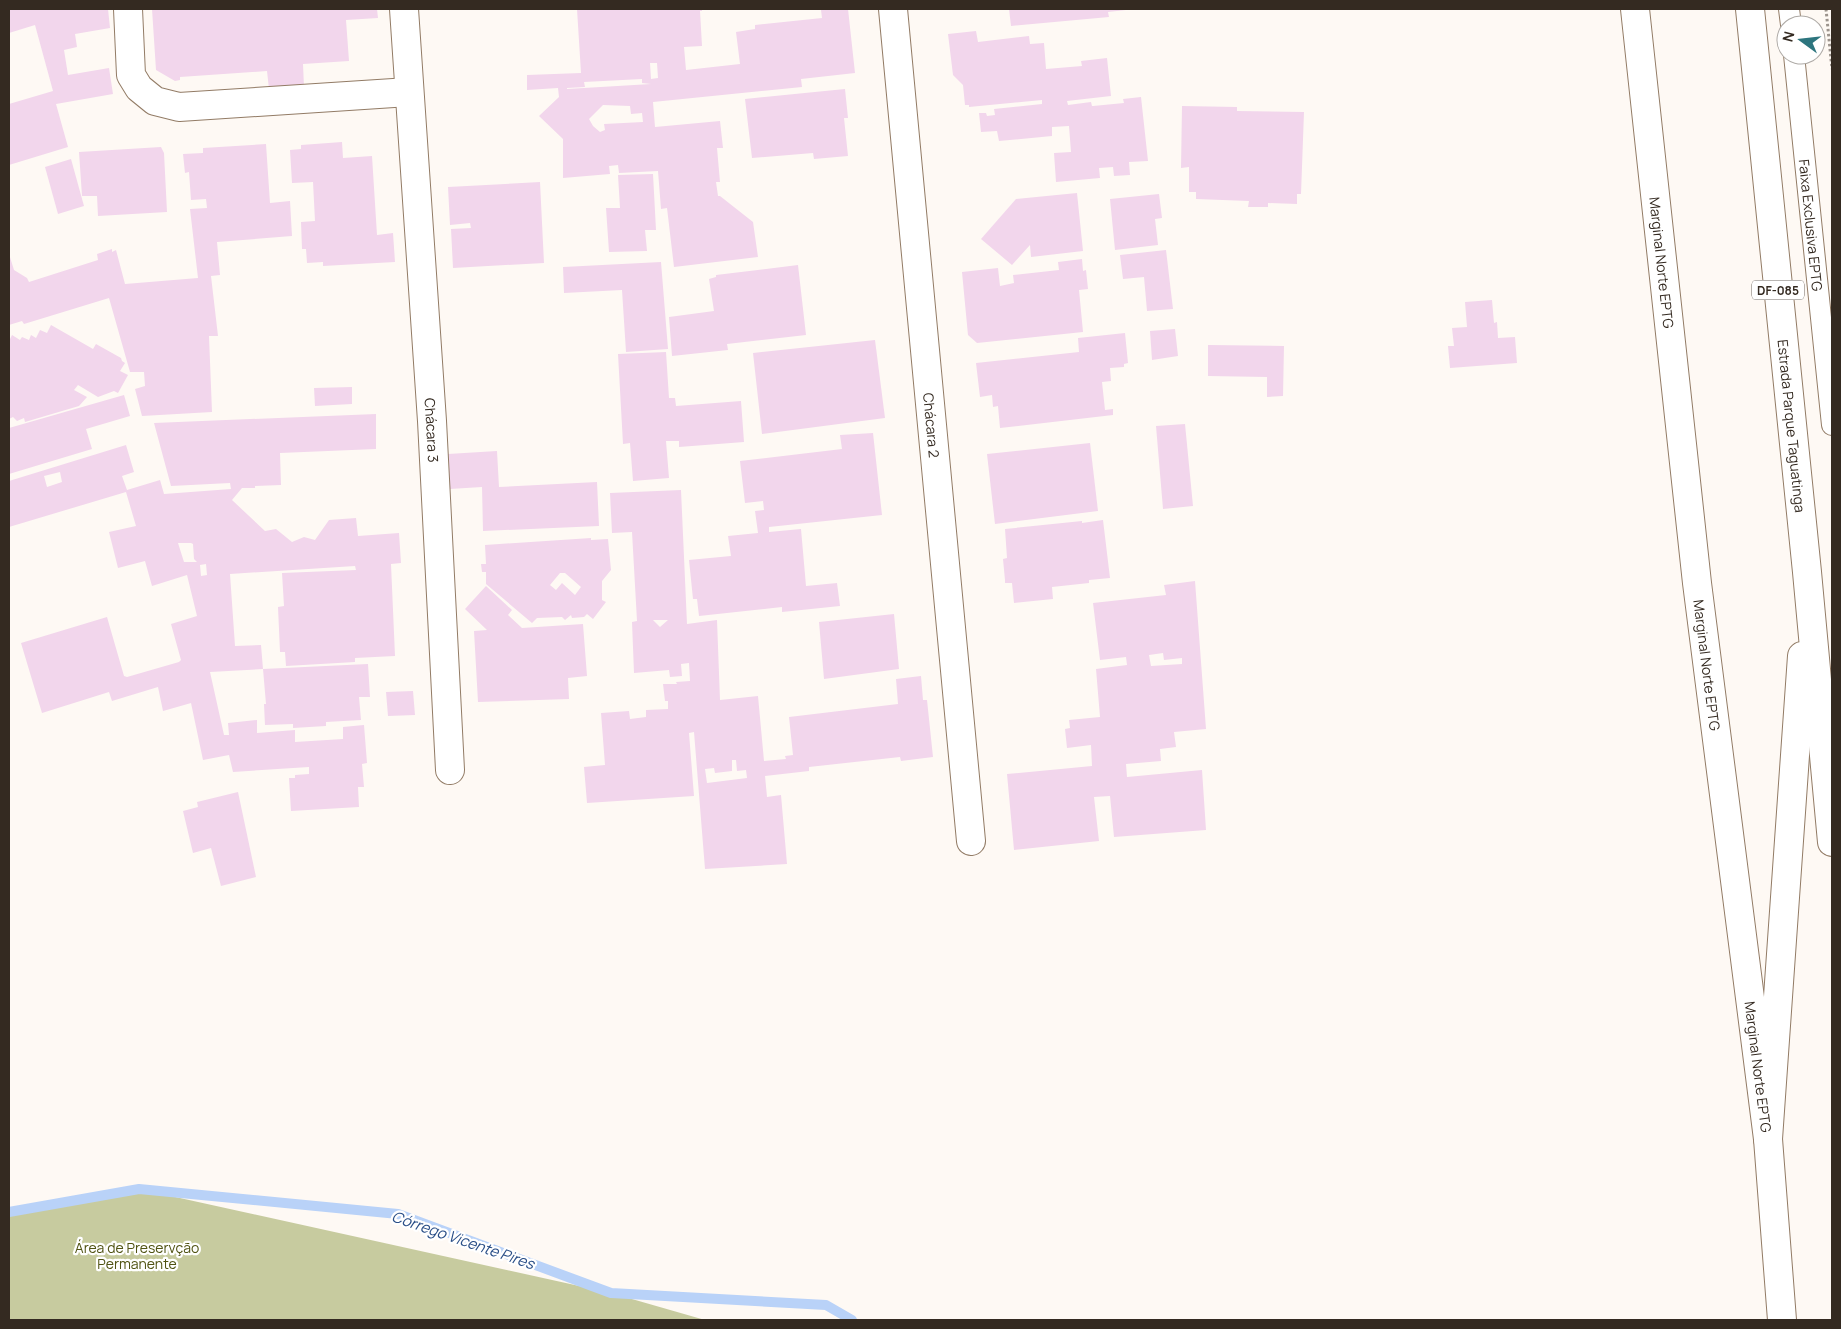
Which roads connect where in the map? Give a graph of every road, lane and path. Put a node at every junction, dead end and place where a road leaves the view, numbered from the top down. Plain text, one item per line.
1 (128, 9) edge
2 (404, 9) edge
3 (893, 9) edge
4 (1635, 9) edge
5 (1750, 9) edge
6 (1826, 9) edge
7 (1795, 65) edge
8 (1832, 69) edge
9 (409, 92) junction
10 (1832, 425) edge
11 (1807, 572) junction
12 (450, 770) dead end
13 (971, 841) dead end
14 (1832, 842) edge
15 (1768, 1139) junction
16 (1782, 1320) edge

1 - 9 main road
2 - 9 main road, Chácara 3
3 - 13 main road, Chácara 2
4 - 15 main road, Marginal Norte EPTG
5 - 11 main road, Estrada Parque Taguatinga / DF-085
6 - 8 path
7 - 10 lane, Faixa Exclusiva EPTG
9 - 12 main road, Chácara 3
11 - 14 main road, Estrada Parque Taguatinga / DF-085
11 - 15 main road
15 - 16 main road, Marginal Norte EPTG

